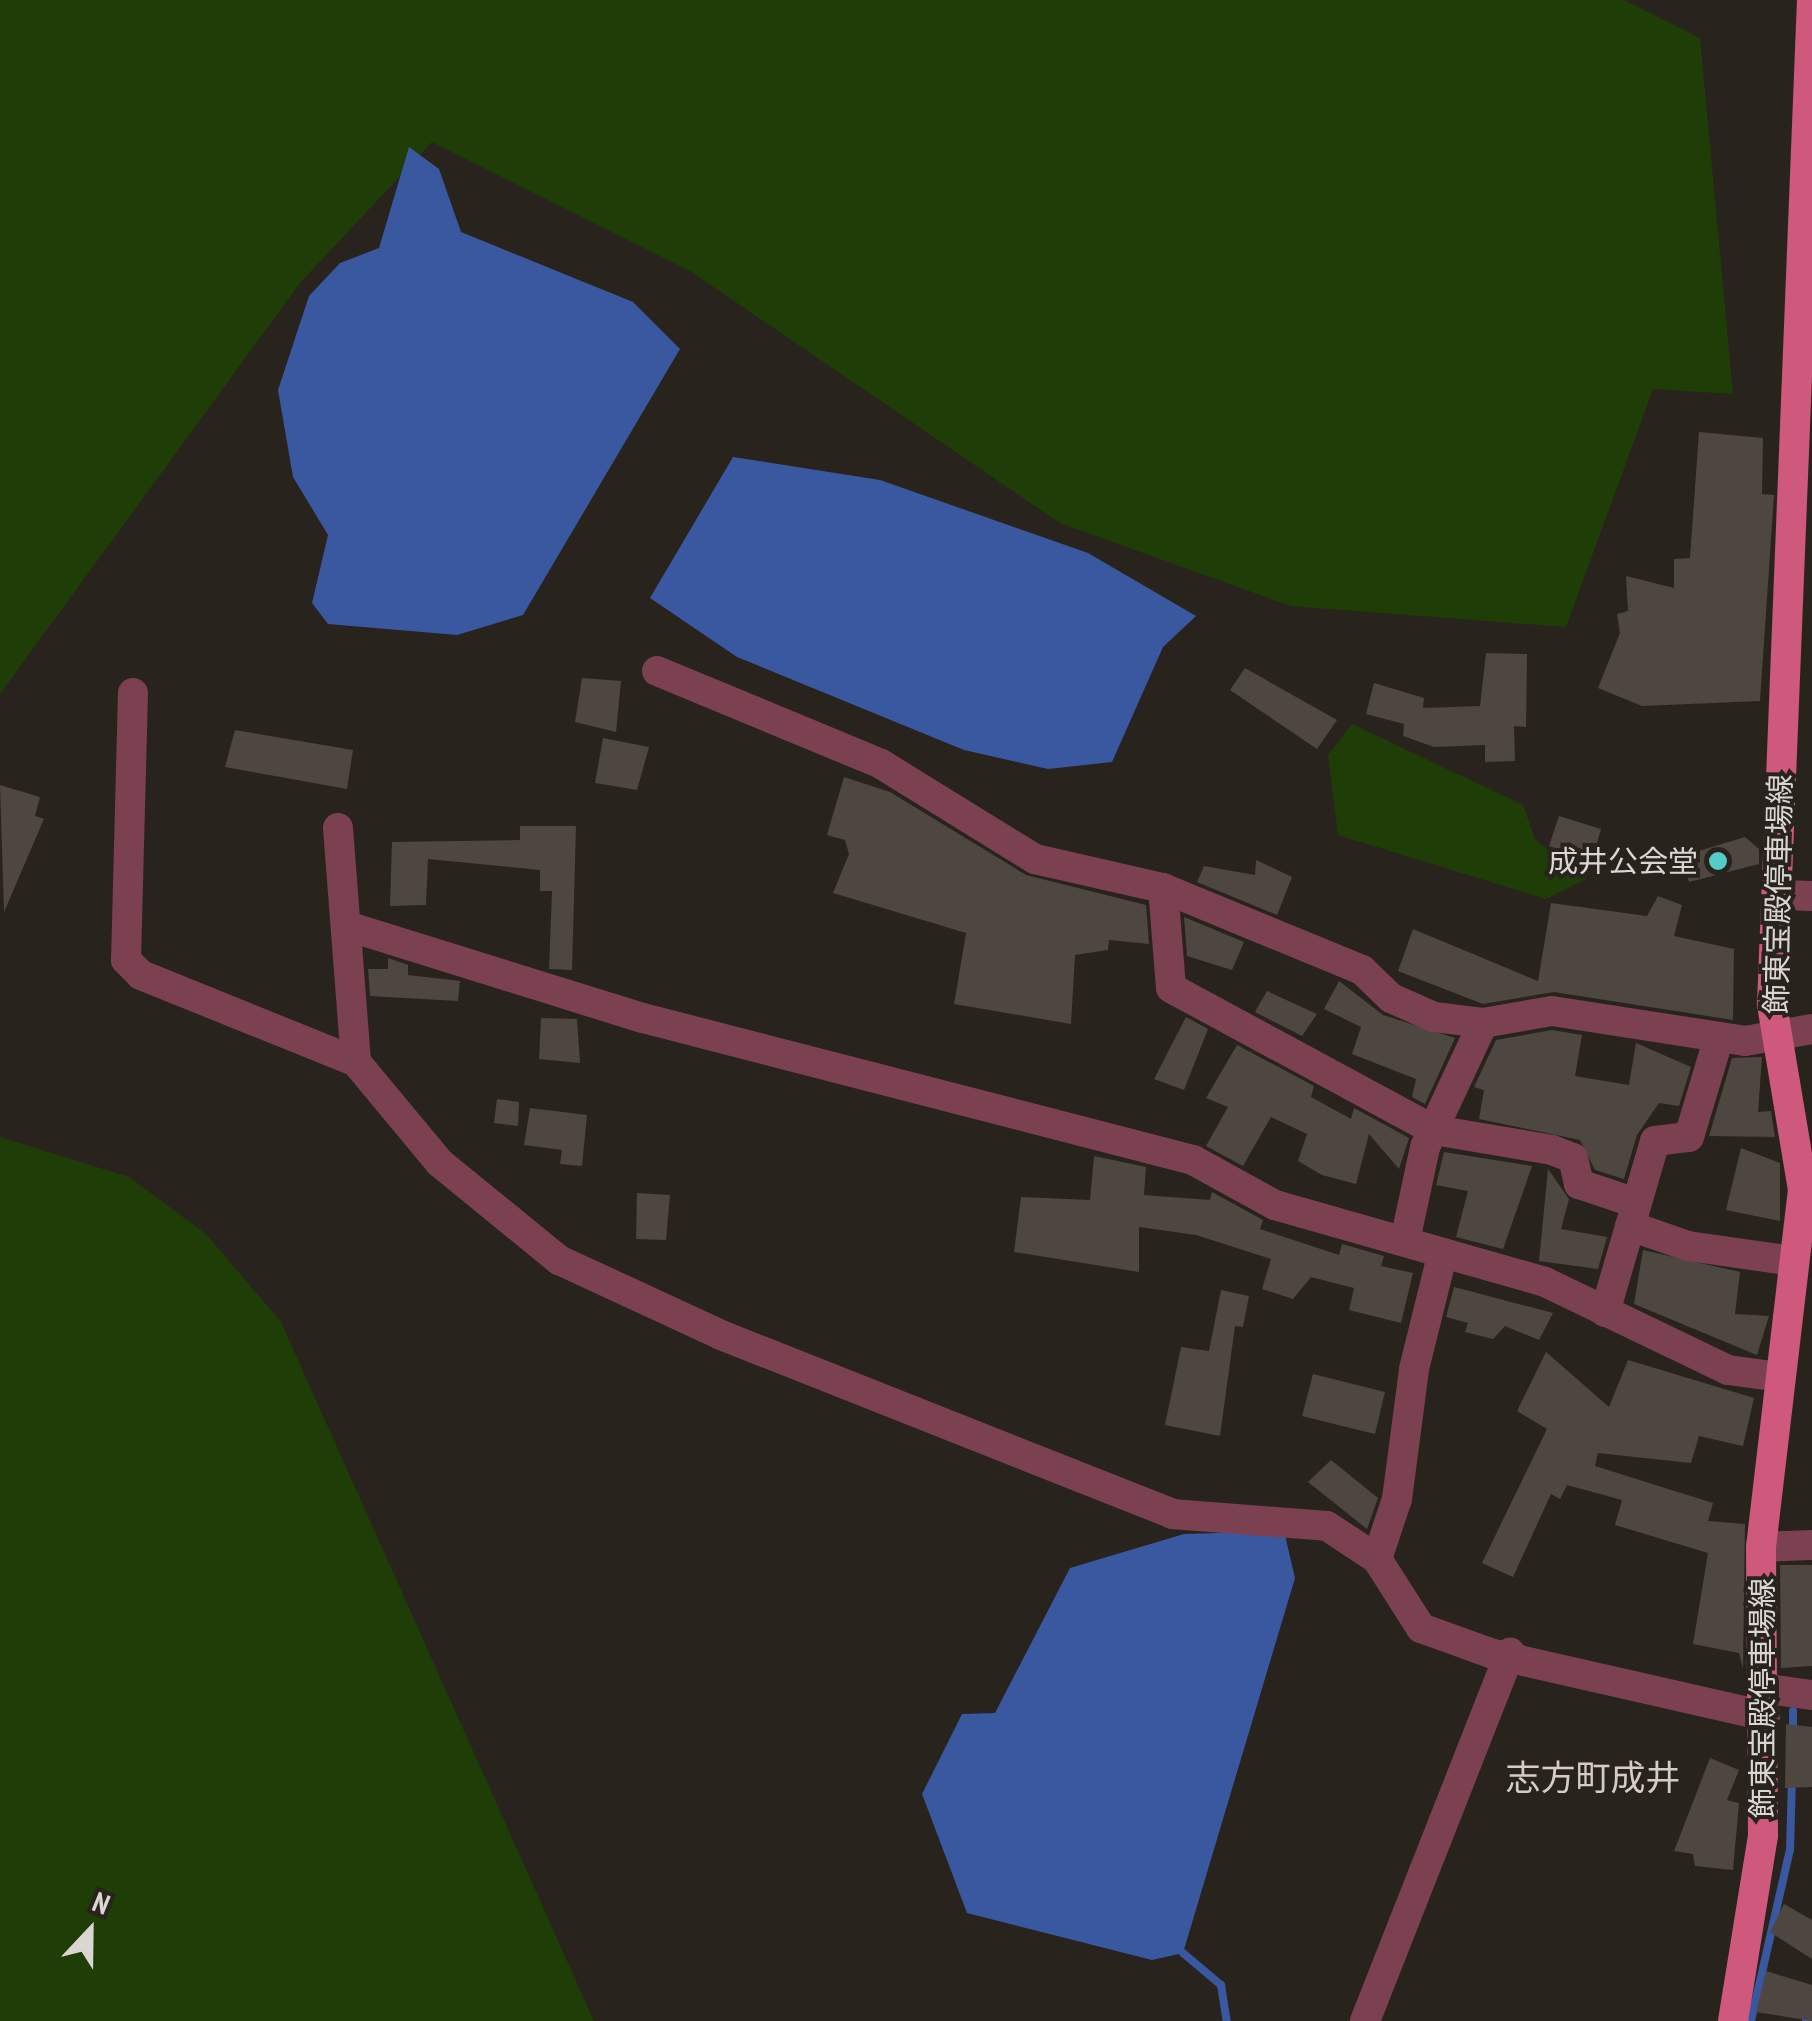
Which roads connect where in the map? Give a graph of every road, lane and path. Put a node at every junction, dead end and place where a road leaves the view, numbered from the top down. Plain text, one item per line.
1 (1812, 0) edge
2 (657, 670) dead end
3 (133, 692) dead end
4 (338, 828) dead end
5 (1163, 888) junction
6 (1780, 895) junction
7 (1812, 896) edge
8 (347, 926) junction
9 (1483, 1023) junction
10 (1812, 1030) edge
11 (1778, 1037) junction
12 (1719, 1038) junction
13 (356, 1062) junction
14 (1804, 1127) edge
15 (1434, 1130) junction
16 (1633, 1214) junction
17 (1406, 1236) junction
18 (1442, 1256) junction
19 (1799, 1267) edge
20 (1605, 1312) junction
21 (1780, 1377) junction
22 (1812, 1545) edge
23 (1762, 1547) junction
24 (1377, 1559) junction
25 (1510, 1654) junction
26 (1812, 1695) edge
27 (1766, 1702) junction
28 (1366, 2021) edge
29 (1733, 2021) edge

1 - 6 main road, 飾東宝殿停車場線
2 - 5 street
3 - 13 street
4 - 8 street
5 - 9 street
5 - 15 street
6 - 7 street
6 - 11 main road, 飾東宝殿停車場線
8 - 13 street
8 - 17 street
9 - 12 street
9 - 15 street
10 - 11 street
11 - 12 street
11 - 14 main road, 飾東宝殿停車場線
12 - 16 street
13 - 24 street
14 - 19 main road, 飾東宝殿停車場線
15 - 16 street
15 - 17 street
16 - 19 street
16 - 20 street
17 - 18 street
18 - 20 street
18 - 24 street
19 - 21 main road, 飾東宝殿停車場線
20 - 21 street
21 - 23 main road, 飾東宝殿停車場線
22 - 23 street
23 - 27 main road, 飾東宝殿停車場線
24 - 25 street
25 - 27 street
25 - 28 street
26 - 27 street
27 - 29 main road, 飾東宝殿停車場線

